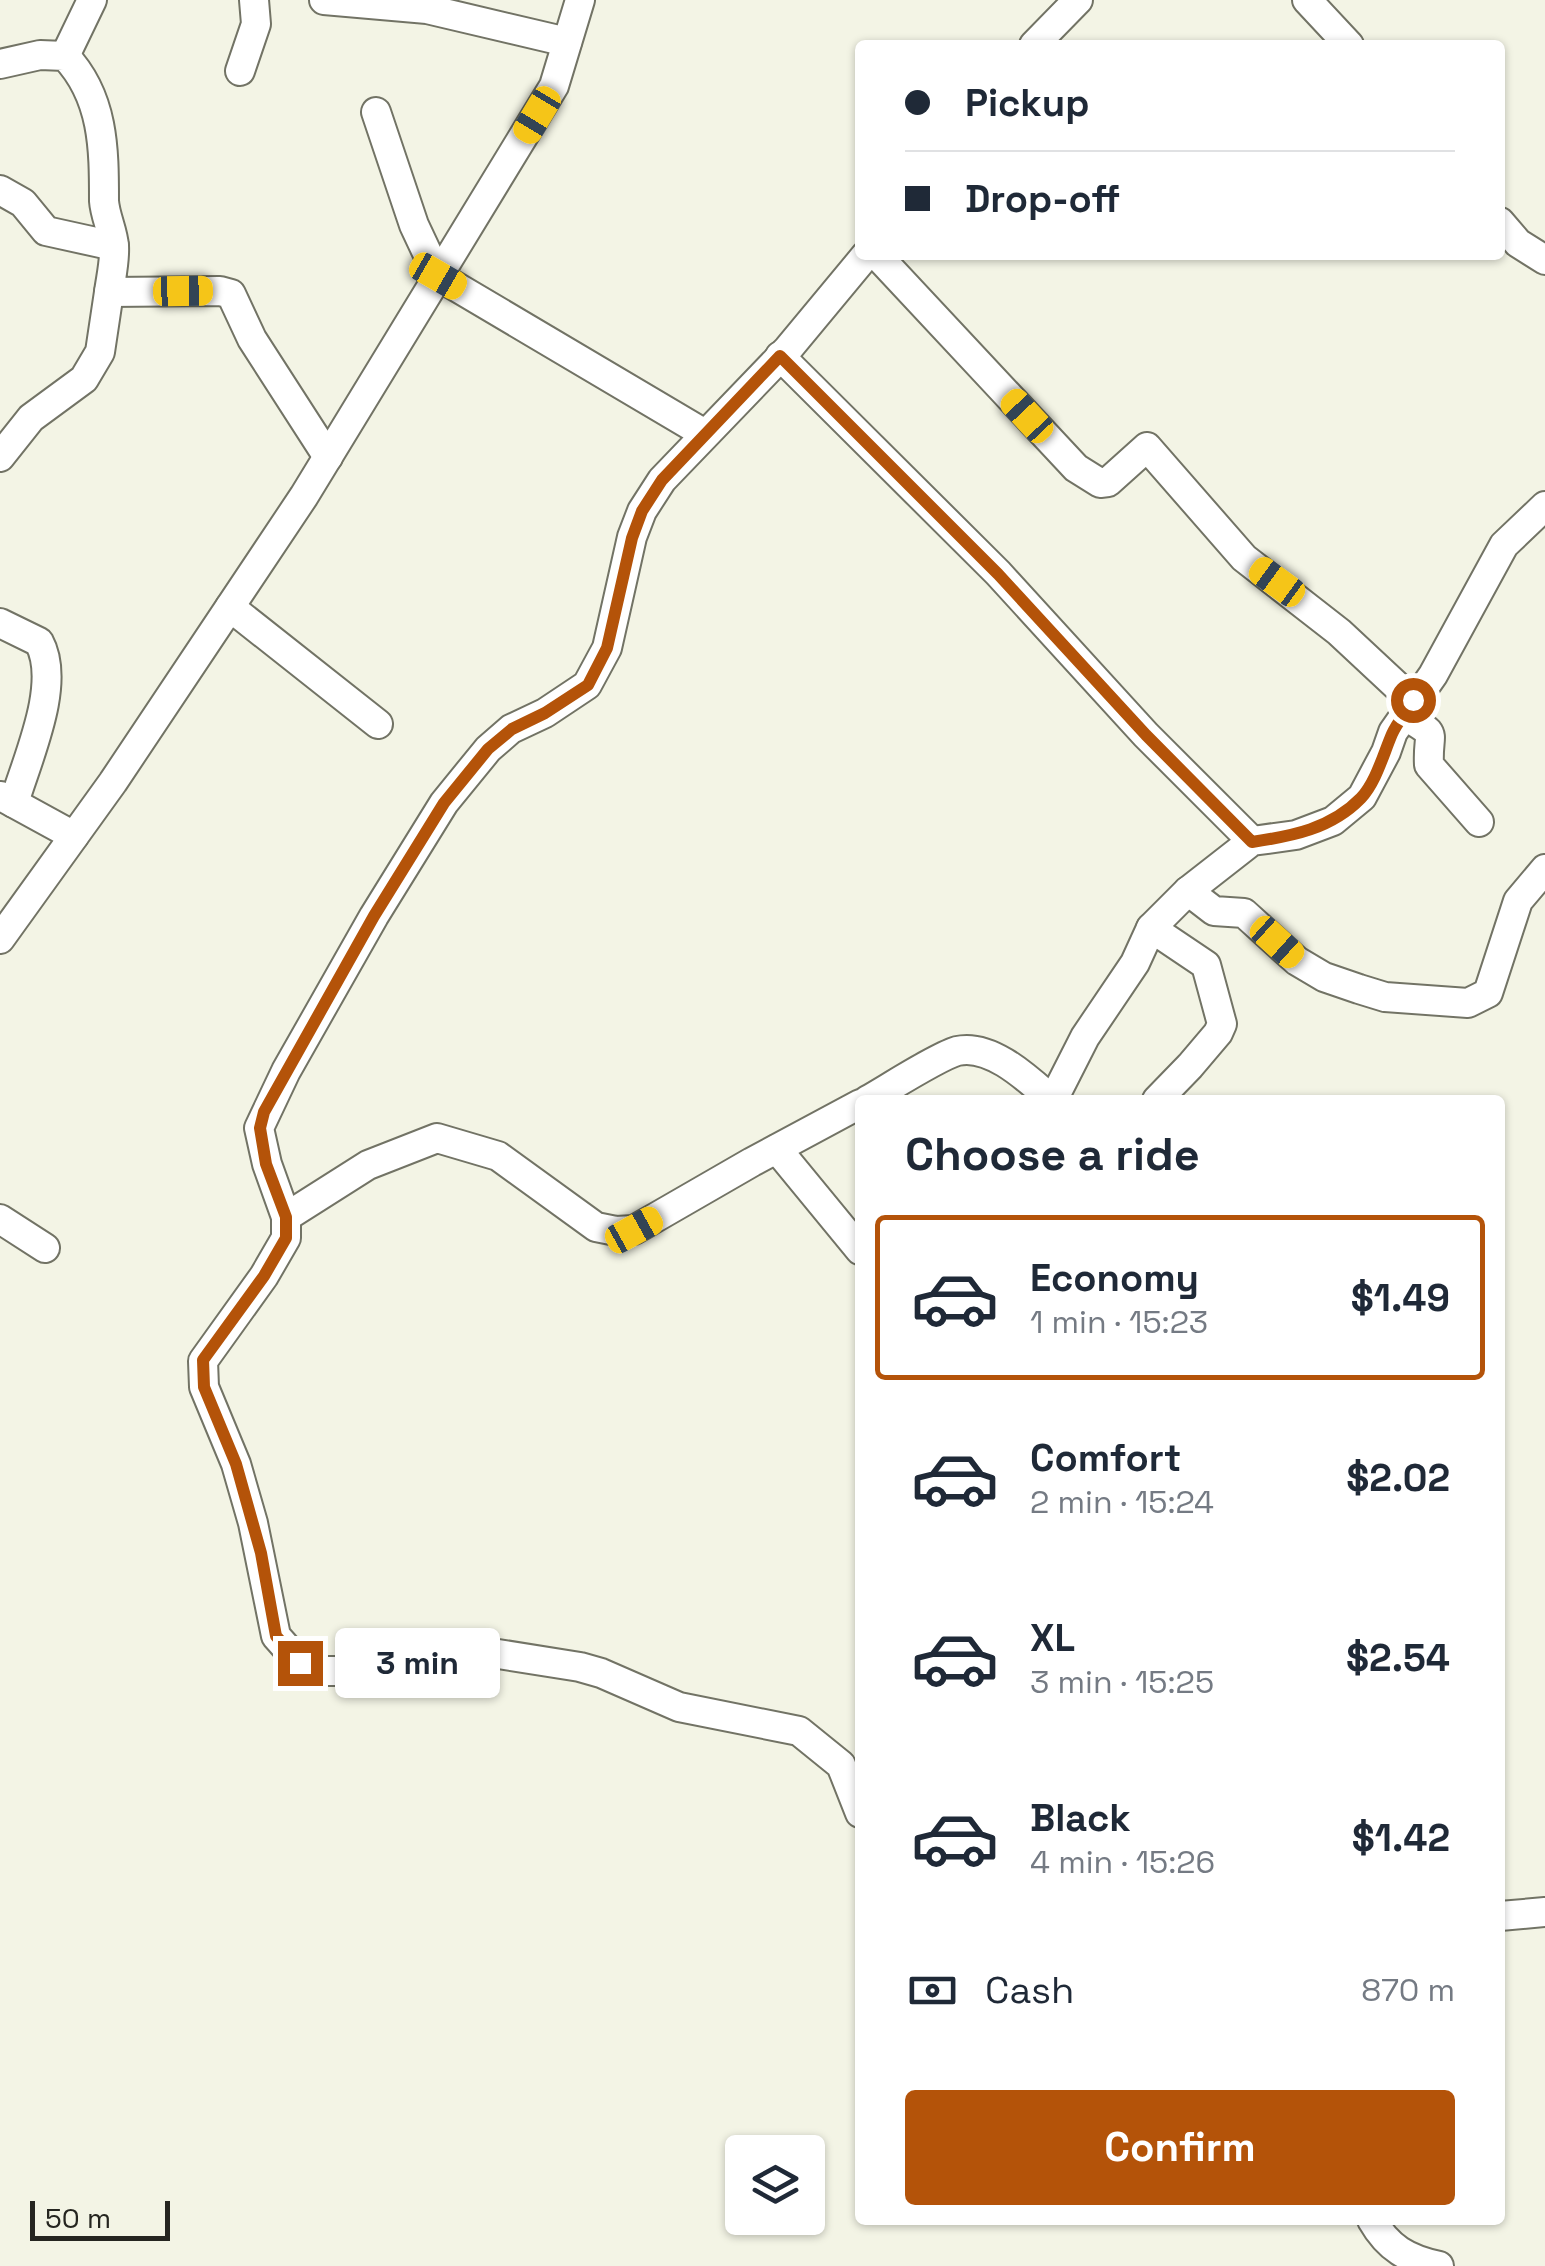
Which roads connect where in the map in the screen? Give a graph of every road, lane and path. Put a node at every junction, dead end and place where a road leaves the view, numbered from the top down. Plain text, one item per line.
1 (92, 0) edge
2 (254, 0) edge
3 (324, 0) edge
4 (580, 0) edge
5 (1078, 0) edge
6 (1307, 0) edge
7 (394, 3) edge
8 (1039, 40) edge
9 (1344, 40) edge
10 (567, 42) junction
11 (65, 56) junction
12 (0, 64) edge
13 (240, 71) dead end
14 (376, 112) dead end
15 (0, 190) edge
16 (1505, 228) edge
17 (114, 246) junction
18 (862, 260) edge
19 (882, 260) edge
20 (1545, 260) edge
21 (438, 276) junction
22 (109, 292) junction
23 (780, 356) junction
24 (698, 430) junction
25 (328, 457) junction
26 (0, 458) edge
27 (1545, 506) edge
28 (230, 607) junction
29 (0, 623) edge
30 (1409, 708) junction
31 (378, 724) dead end
32 (7, 800) edge
33 (1479, 822) dead end
34 (74, 836) junction
35 (1252, 842) junction
36 (1545, 869) edge
37 (1188, 891) junction
38 (1152, 928) junction
39 (0, 939) edge
40 (877, 1095) edge
41 (1046, 1095) edge
42 (1054, 1095) edge
43 (1162, 1095) edge
44 (855, 1107) edge
45 (778, 1148) junction
46 (286, 1217) junction
47 (0, 1218) edge
48 (855, 1244) edge
49 (45, 1248) dead end
50 (855, 1800) edge
51 (1545, 1912) edge
52 (1505, 1916) edge
53 (1375, 2225) edge
54 (1439, 2266) edge

1 - 11 street
2 - 13 street
3 - 7 street
4 - 10 street
5 - 8 street
6 - 9 street
7 - 10 street
10 - 21 street
11 - 12 street
11 - 17 street
14 - 21 street
15 - 17 street
16 - 20 street
17 - 22 street
18 - 23 street
19 - 30 street
21 - 24 street
21 - 25 street
22 - 25 street
22 - 26 street
23 - 24 street
23 - 35 street
24 - 46 street
25 - 28 street
27 - 30 street
28 - 31 street
28 - 34 street
29 - 32 street
30 - 33 street
30 - 35 street
32 - 34 street
34 - 39 street
35 - 37 street
36 - 37 street
37 - 38 street
38 - 42 street
38 - 43 street
40 - 41 street
44 - 45 street
45 - 46 street
45 - 48 street
46 - 50 street
47 - 49 street
51 - 52 street
53 - 54 street

